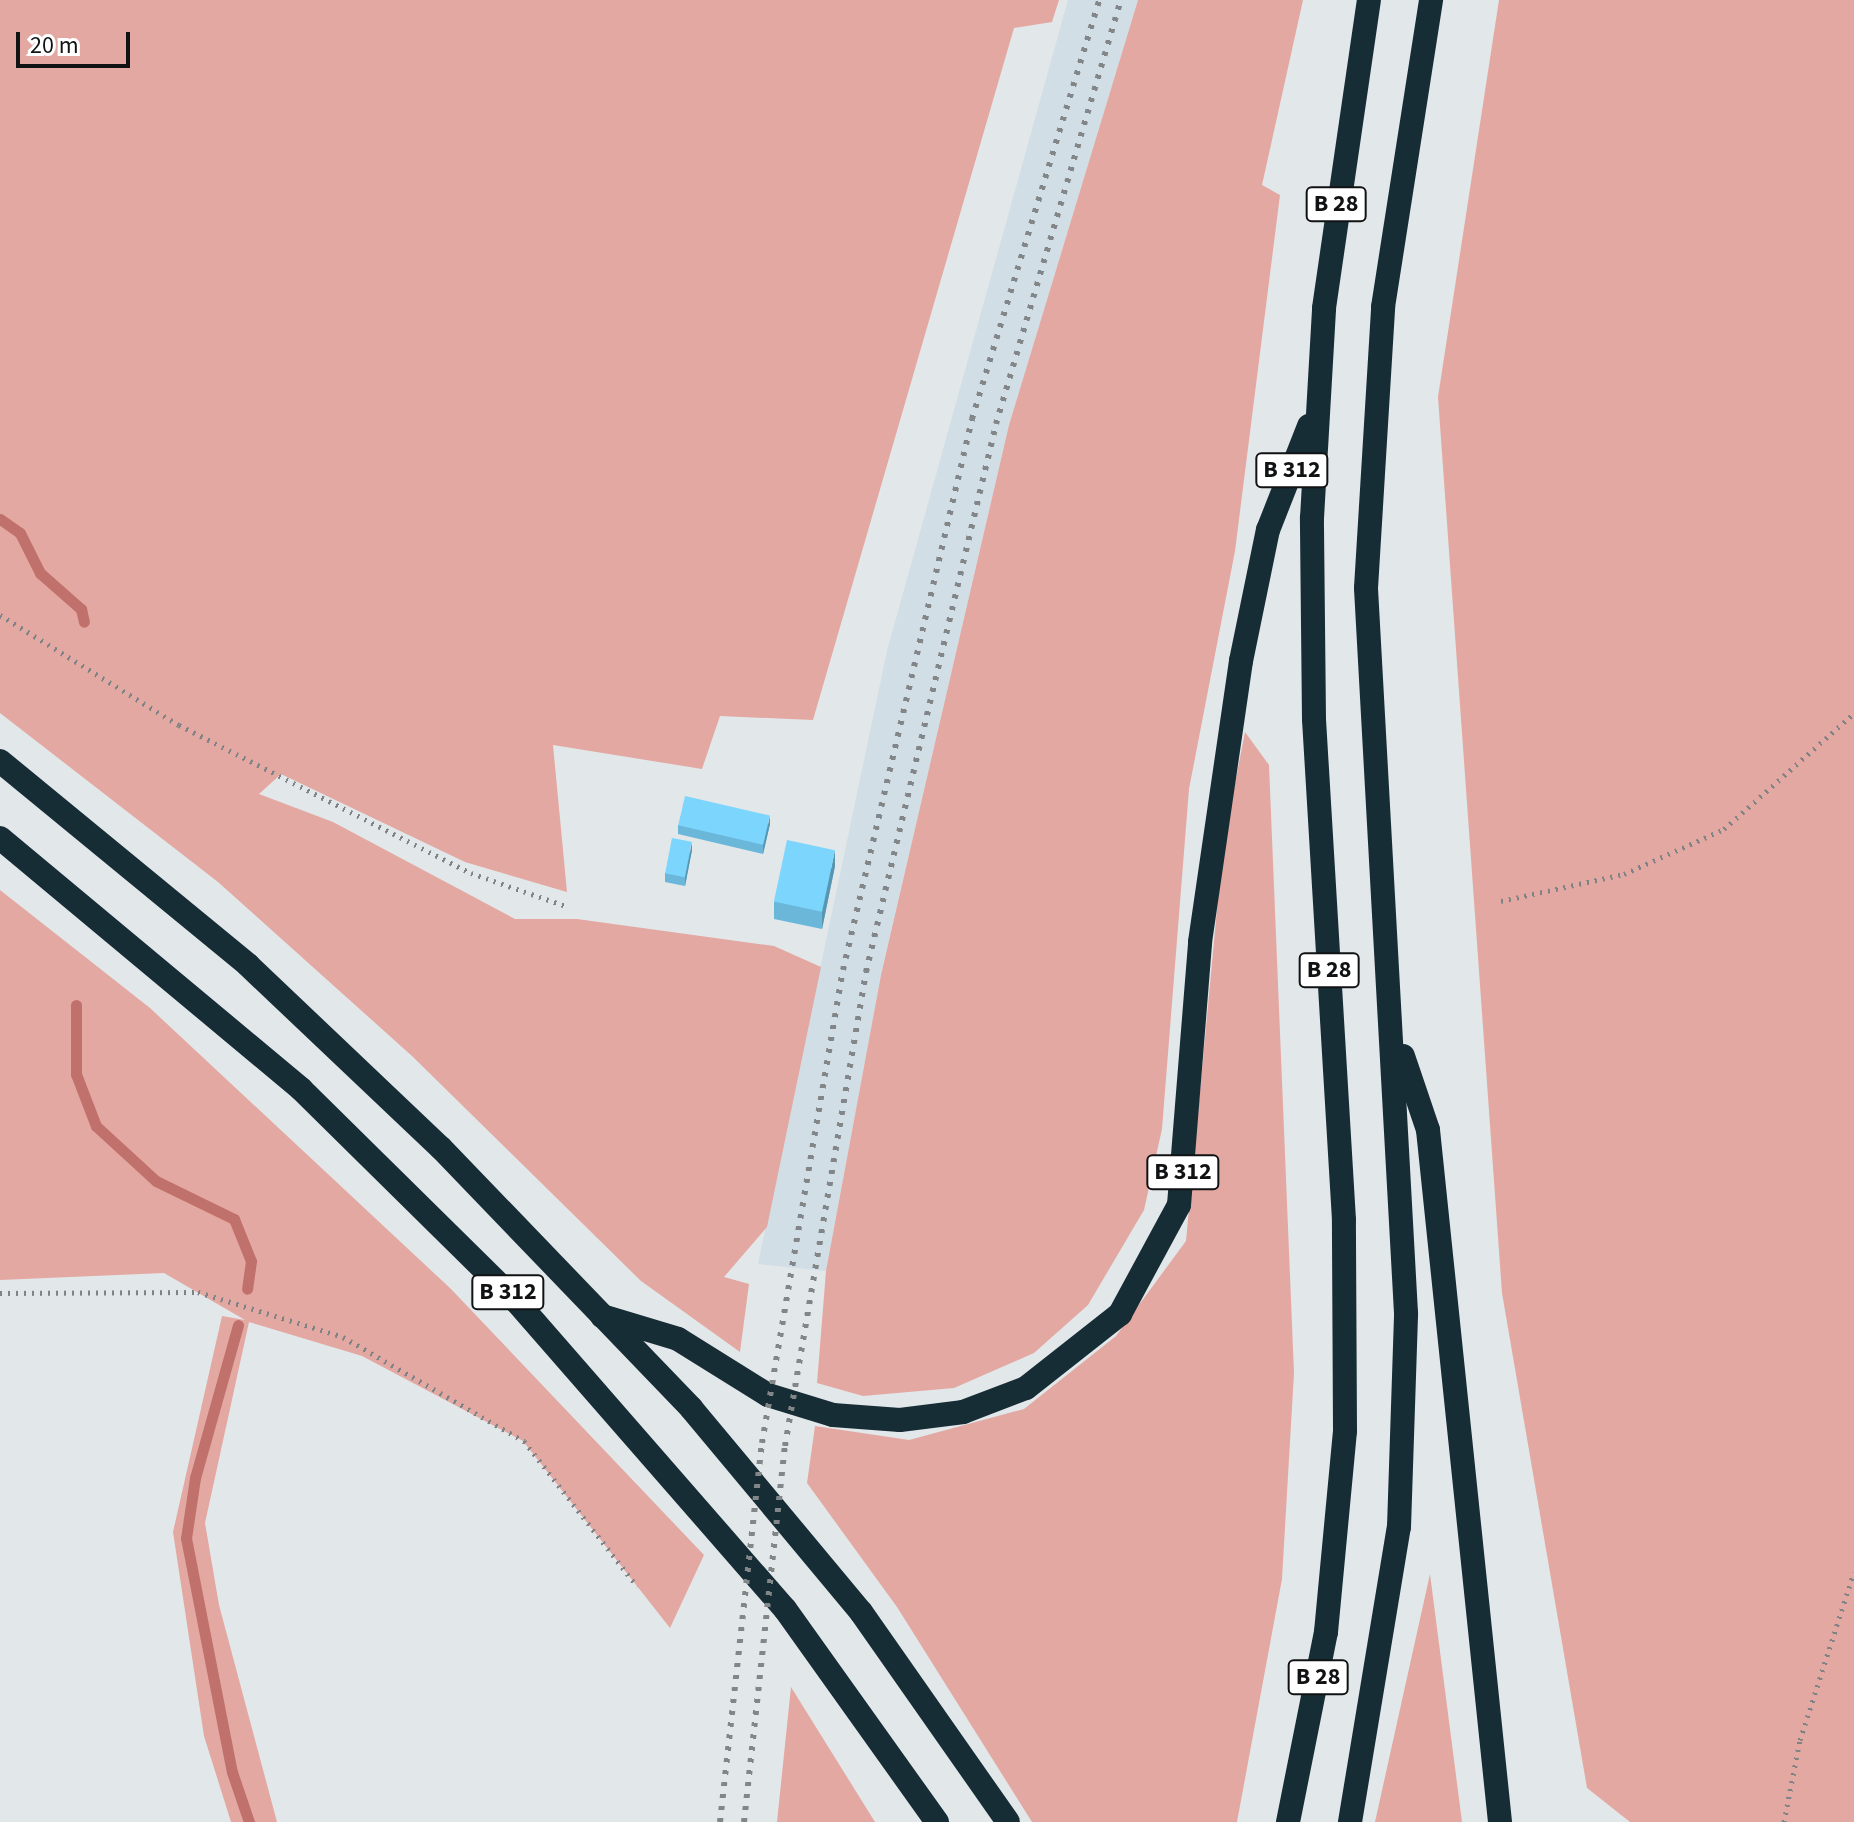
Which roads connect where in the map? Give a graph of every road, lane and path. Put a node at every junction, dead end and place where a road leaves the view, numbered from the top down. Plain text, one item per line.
1 (1369, 0) edge
2 (1431, 0) edge
3 (1316, 410) junction
4 (0, 615) edge
5 (1854, 713) edge
6 (0, 761) edge
7 (0, 838) edge
8 (1501, 901) dead end
9 (566, 906) dead end
10 (1393, 1027) junction
11 (0, 1293) edge
12 (602, 1316) junction
13 (1854, 1572) edge
14 (637, 1586) dead end
15 (937, 1822) edge
16 (1008, 1822) edge
17 (1288, 1822) edge
18 (1350, 1822) edge
19 (1500, 1822) edge
20 (1784, 1822) edge

1 - 3 highway, B 28
2 - 10 highway, B 28
3 - 12 highway, B 312
3 - 17 highway, B 28
4 - 9 path
5 - 8 path
6 - 12 highway, B 312
7 - 15 highway, B 312
10 - 18 highway, B 28
10 - 19 highway, B 28
11 - 14 path
12 - 16 highway, B 312
13 - 20 path

